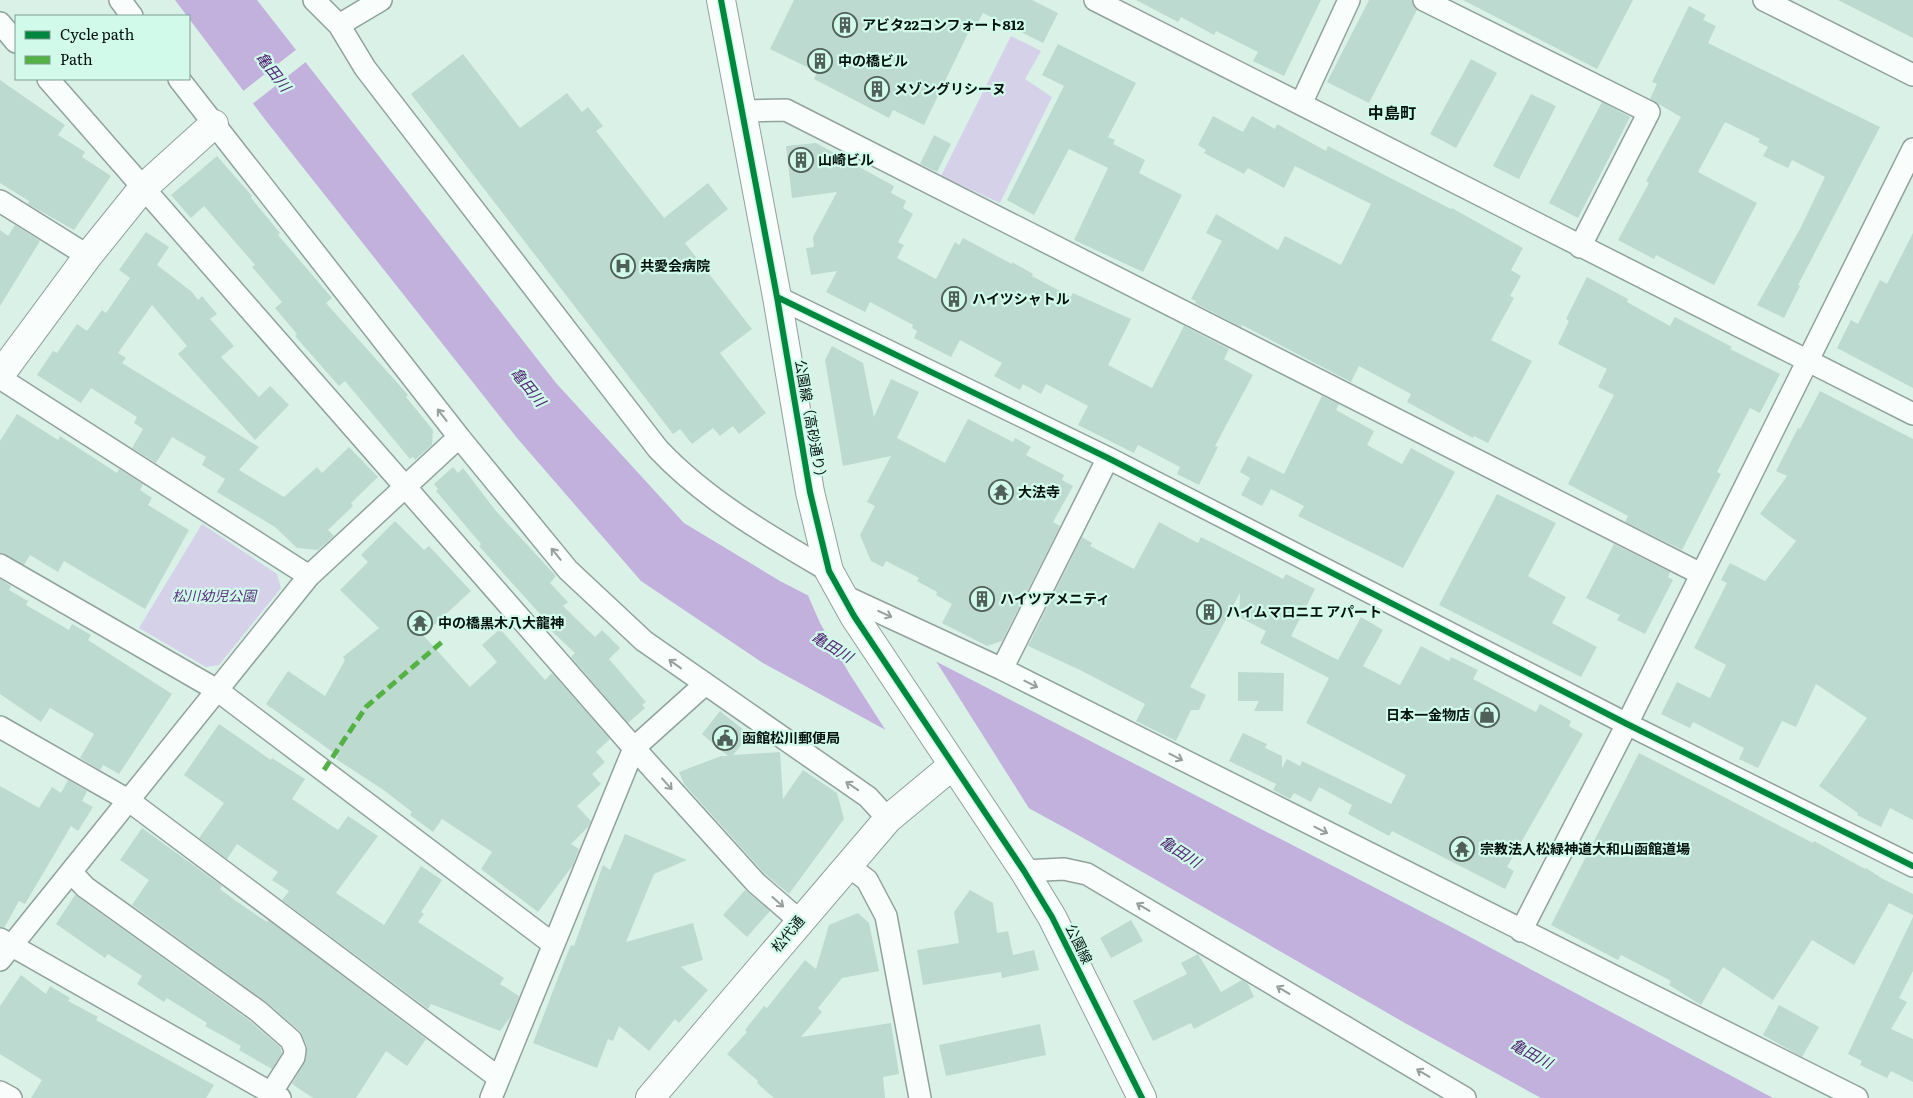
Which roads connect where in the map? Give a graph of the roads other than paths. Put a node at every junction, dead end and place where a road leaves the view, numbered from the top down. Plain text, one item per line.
1 (120, 0) edge
2 (314, 0) edge
3 (381, 0) edge
4 (722, 0) edge
5 (1095, 0) edge
6 (1349, 0) edge
7 (1424, 0) edge
8 (1764, 0) edge
9 (131, 15) edge
10 (0, 23) edge
11 (339, 25) junction
12 (15, 41) edge
13 (1913, 75) edge
14 (49, 80) edge
15 (180, 80) edge
16 (1301, 104) junction
17 (743, 111) junction
18 (214, 124) junction
19 (1913, 149) edge
20 (142, 189) junction
21 (0, 201) edge
22 (1580, 247) junction
23 (88, 256) junction
24 (777, 298) junction
25 (1808, 361) junction
26 (0, 377) edge
27 (1913, 414) edge
28 (460, 437) junction
29 (1108, 458) junction
30 (405, 485) junction
31 (0, 565) edge
32 (1701, 574) junction
33 (309, 576) junction
34 (841, 594) junction
35 (1002, 668) junction
36 (704, 685) junction
37 (217, 690) junction
38 (1627, 724) junction
39 (0, 727) edge
40 (634, 748) junction
41 (944, 772) junction
42 (128, 800) junction
43 (982, 807) joint
44 (888, 819) junction
45 (847, 865) junction
46 (1913, 866) edge
47 (1024, 871) junction
48 (71, 872) junction
49 (800, 921) junction
50 (1521, 931) junction
51 (553, 944) junction
52 (4, 948) edge
53 (499, 1078) junction
54 (0, 1092) edge
55 (271, 1095) edge
56 (11, 1098) edge
57 (491, 1098) edge
58 (650, 1098) edge
59 (920, 1098) edge
60 (1142, 1098) edge
61 (1465, 1098) edge
62 (1856, 1098) edge

1 - 9 street
2 - 11 street
3 - 11 street
4 - 17 street, 公園線（高砂通り）
5 - 16 street
6 - 16 street
7 - 22 street
8 - 13 street
10 - 12 street
11 - 34 street
14 - 20 street
15 - 18 street
16 - 22 street
17 - 24 street, 公園線（高砂通り）
17 - 32 street
18 - 20 street
28 -> 18 street
19 - 25 street
20 - 23 street
20 - 30 street
21 - 23 street
22 - 25 street
23 - 26 street
24 - 29 street
24 - 34 street, 公園線（高砂通り）
25 - 27 street
25 - 32 street
26 - 33 street
28 - 30 street
36 -> 28 street
29 - 35 street
29 - 38 street
30 - 33 street
30 - 40 street
31 - 37 street
32 - 38 street
33 - 37 street
34 -> 35 street
34 - 41 street, 公園線（高砂通り）
35 -> 50 street
36 - 40 street
44 -> 36 street
37 - 42 street
37 - 51 street
38 - 46 street
38 - 50 street
39 - 42 street
40 -> 49 street
40 - 51 street
41 - 43 street, 公園線（高砂通り）
41 - 44 street, 松代通
42 - 48 street
42 - 53 street
43 - 47 street, 公園線
44 - 45 street, 松代通
45 - 49 street, 松代通
45 - 59 street
47 - 60 street, 公園線
61 -> 47 street
48 - 52 street
48 - 55 street
49 - 58 street, 松代通
50 - 62 street
51 - 53 street
52 - 55 street
53 - 57 street
54 - 56 street

